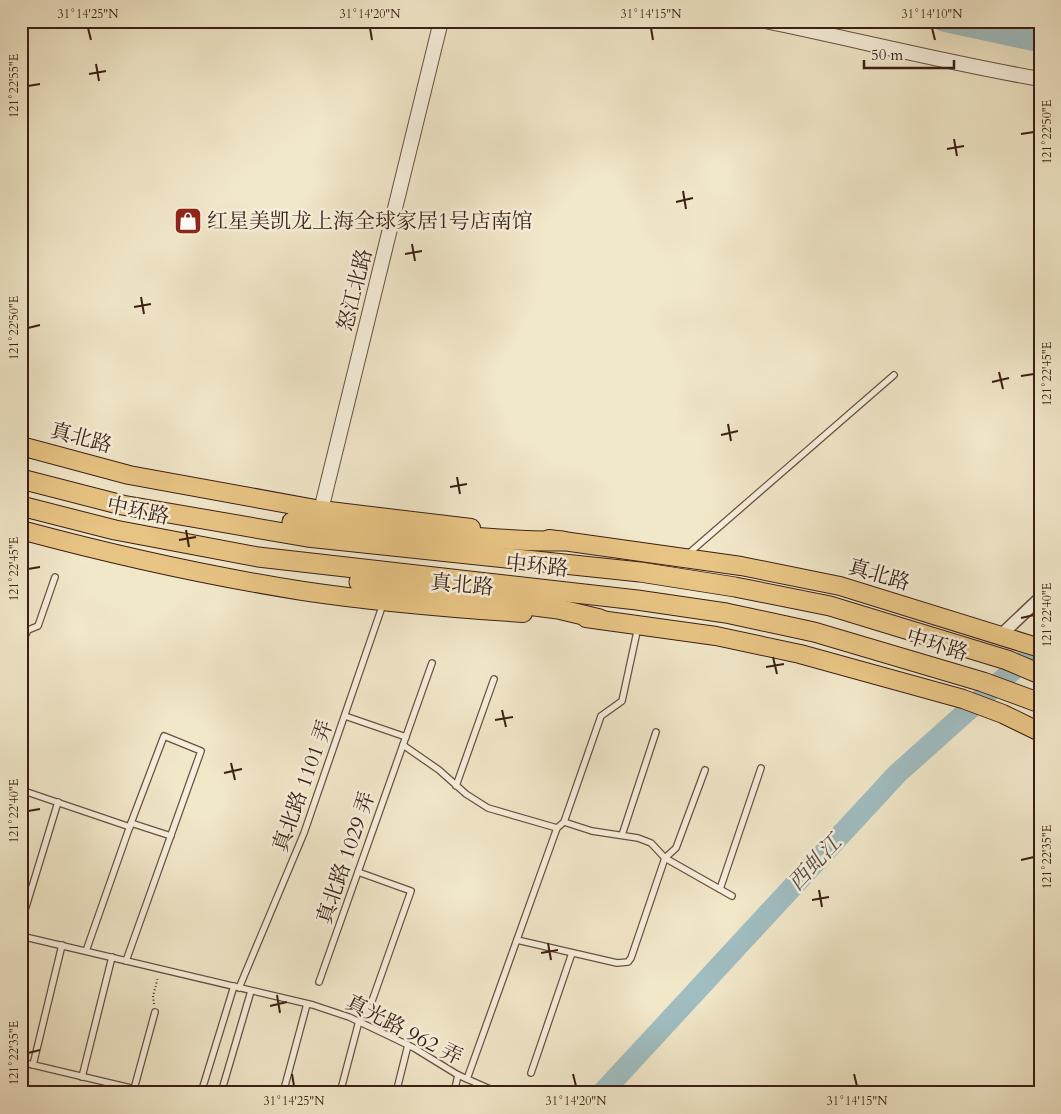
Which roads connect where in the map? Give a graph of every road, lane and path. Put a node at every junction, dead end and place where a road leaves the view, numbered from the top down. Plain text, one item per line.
1 (441, 21) edge
2 (765, 21) edge
3 (1040, 79) edge
4 (894, 375) dead end
5 (21, 446) edge
6 (21, 479) edge
7 (122, 505) junction
8 (21, 506) edge
9 (321, 510) junction
10 (21, 530) edge
11 (563, 541) junction
12 (258, 557) junction
13 (685, 557) junction
14 (55, 577) dead end
15 (1040, 598) edge
16 (384, 601) junction
17 (600, 619) junction
18 (638, 625) junction
19 (1001, 635) junction
20 (21, 644) edge
21 (1034, 646) edge
22 (432, 663) dead end
23 (1040, 674) edge
24 (494, 679) dead end
25 (1032, 700) edge
26 (349, 717) junction
27 (656, 732) dead end
28 (1040, 732) edge
29 (406, 737) junction
30 (403, 745) junction
31 (761, 768) dead end
32 (705, 770) dead end
33 (456, 786) junction
34 (21, 790) edge
35 (58, 802) junction
36 (564, 822) junction
37 (130, 825) junction
38 (557, 828) junction
39 (622, 835) junction
40 (171, 836) junction
41 (665, 858) junction
42 (358, 872) junction
43 (720, 889) junction
44 (732, 896) dead end
45 (21, 924) edge
46 (21, 936) edge
47 (517, 940) junction
48 (62, 945) junction
49 (86, 951) junction
50 (572, 953) junction
51 (112, 957) junction
52 (126, 961) junction
53 (160, 969) junction
54 (319, 982) dead end
55 (237, 987) junction
56 (251, 991) junction
57 (372, 1001) dead end
58 (307, 1004) junction
59 (155, 1012) joint
60 (358, 1021) junction
61 (408, 1045) junction
62 (21, 1062) edge
63 (33, 1065) junction
64 (531, 1073) dead end
65 (458, 1075) junction
66 (82, 1077) junction
67 (467, 1080) junction
68 (136, 1091) edge
69 (201, 1093) edge
70 (221, 1093) edge
71 (283, 1093) edge
72 (340, 1093) edge
73 (396, 1093) edge
74 (454, 1093) edge
75 (500, 1093) edge

1 - 9 street, 怒江北路
2 - 3 street
4 - 13 lane
5 - 9 main road, 真北路
6 - 7 highway, 中环路
7 - 11 highway
7 - 23 highway, 中环路
8 - 12 highway, 中环路
9 - 11 main road, 真北路
10 - 16 main road, 真北路
11 - 13 main road, 真北路
12 - 17 highway
12 - 25 highway, 中环路
13 - 19 main road, 真北路
14 - 20 lane
15 - 19 street
16 - 17 main road, 真北路
16 - 26 lane, 真北路 1101 弄
17 - 18 main road, 真北路
18 - 28 main road, 真北路
18 - 36 lane
19 - 21 main road, 真北路
22 - 29 lane, 真北路 1029 弄
24 - 33 lane
26 - 29 lane
26 - 55 lane, 真北路 1101 弄
27 - 39 lane
29 - 30 lane, 真北路 1029 弄
30 - 33 lane
30 - 42 lane, 真北路 1029 弄
31 - 43 lane
32 - 41 lane
33 - 38 lane
34 - 35 lane
35 - 37 lane
35 - 45 lane
36 - 38 lane
36 - 39 lane
37 - 40 lane
37 - 40 lane
37 - 49 lane
38 - 47 lane
39 - 41 lane
40 - 52 lane
41 - 43 lane
41 - 50 lane
42 - 54 lane, 真北路 1029 弄
42 - 57 lane
43 - 44 lane
46 - 48 lane, 真光路 962 弄
47 - 50 lane
47 - 67 lane
48 - 49 lane, 真光路 962 弄
48 - 63 lane
49 - 51 lane, 真光路 962 弄
50 - 64 lane
51 - 52 lane, 真光路 962 弄
51 - 66 lane
52 - 53 lane, 真光路 962 弄
53 - 55 lane, 真光路 962 弄
53 - 59 path
55 - 56 lane, 真光路 962 弄
55 - 69 lane
56 - 58 lane, 真光路 962 弄
56 - 70 lane
58 - 60 lane, 真光路 962 弄
58 - 71 lane
59 - 68 lane
60 - 61 lane, 真光路 962 弄
60 - 72 lane
61 - 65 lane, 真光路 962 弄
61 - 73 lane
62 - 63 lane
63 - 66 lane
65 - 67 lane, 真光路 962 弄
65 - 74 lane
66 - 68 lane
67 - 75 lane, 真光路 962 弄

